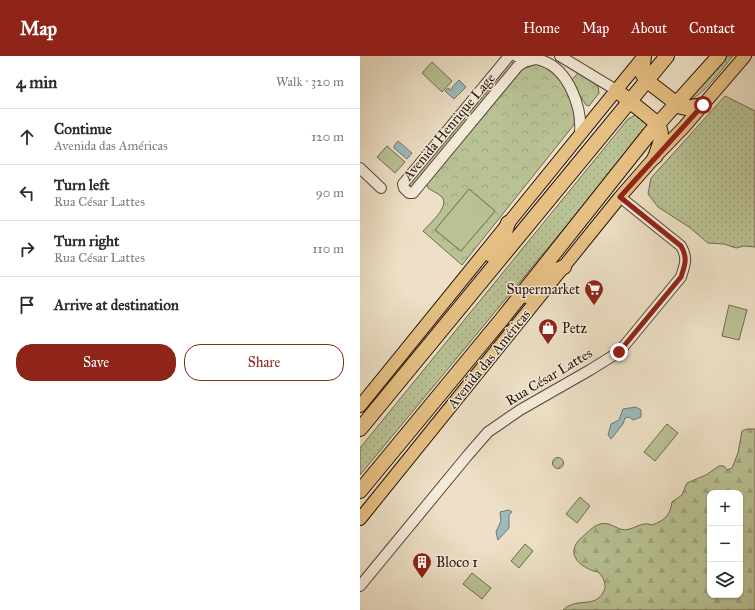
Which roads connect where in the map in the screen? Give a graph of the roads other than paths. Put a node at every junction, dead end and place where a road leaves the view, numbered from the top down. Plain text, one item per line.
1 (509, 56) edge
2 (516, 56) edge
3 (560, 56) edge
4 (644, 56) edge
5 (667, 56) edge
6 (719, 56) edge
7 (745, 56) edge
8 (536, 59) junction
9 (578, 68) junction
10 (646, 80) junction
11 (567, 81) junction
12 (616, 90) junction
13 (630, 100) junction
14 (676, 104) junction
15 (703, 105) junction
16 (658, 124) junction
17 (580, 132) junction
18 (655, 156) junction
19 (360, 168) edge
20 (381, 188) dead end
21 (620, 197) junction
22 (508, 223) junction
23 (564, 266) junction
24 (469, 296) junction
25 (502, 319) junction
26 (404, 375) junction
27 (360, 406) edge
28 (360, 417) edge
29 (360, 430) edge
30 (376, 471) junction
31 (360, 491) edge
32 (360, 504) edge
33 (360, 519) edge
34 (360, 586) edge

1 - 8 street, Avenida Henrique Lage
2 - 8 street
3 - 9 street
4 - 10 highway
4 - 12 main road
5 - 10 highway
6 - 14 highway, Avenida das Américas
7 - 15 main road, Avenida das Américas
8 - 11 street
9 - 11 street
9 - 12 street
10 - 13 highway
10 - 14 highway
11 - 17 street
12 - 13 highway
12 - 17 main road
13 - 16 highway
13 - 24 highway
14 - 15 highway
14 - 16 highway, Avenida das Américas
15 - 18 main road, Avenida das Américas
16 - 18 highway
16 - 25 highway, Avenida das Américas
17 - 22 main road
18 - 21 main road, Avenida das Américas
19 - 20 street
21 - 23 main road, Avenida das Américas
21 - 34 street, Rua César Lattes
22 - 24 highway
22 - 27 main road
23 - 25 highway
23 - 33 main road, Avenida das Américas
24 - 26 highway
25 - 30 highway, Avenida das Américas
26 - 28 highway
26 - 29 highway
30 - 31 highway, Avenida das Américas
30 - 32 highway

